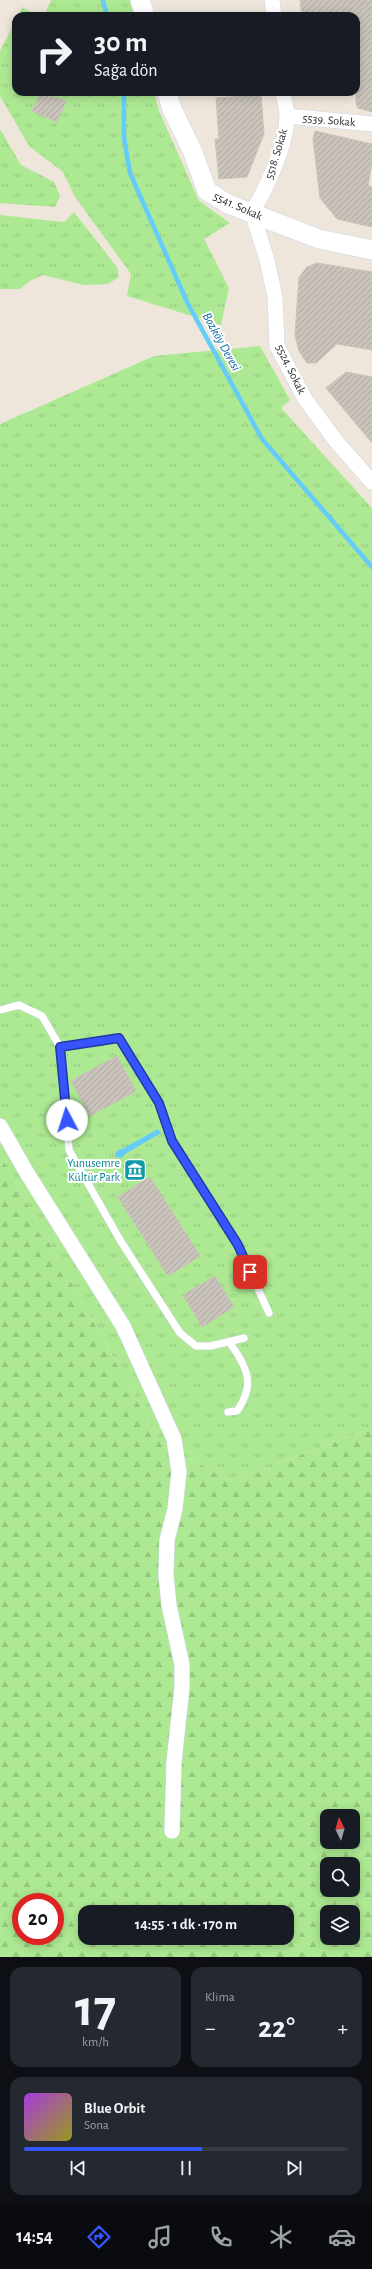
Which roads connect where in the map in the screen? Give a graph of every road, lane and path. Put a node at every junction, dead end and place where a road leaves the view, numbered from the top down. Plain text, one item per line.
1 (140, 0) edge
2 (272, 0) edge
3 (144, 12) edge
4 (274, 12) edge
5 (168, 96) edge
6 (284, 96) edge
7 (287, 116) junction
8 (372, 124) edge
9 (252, 212) junction
10 (372, 250) edge
11 (372, 482) edge
12 (0, 1010) edge
13 (60, 1047) junction
14 (0, 1126) edge
15 (269, 1313) dead end
16 (244, 1338) dead end
17 (229, 1342) junction
18 (228, 1412) dead end
19 (172, 1831) dead end

1 - 3 street
2 - 4 street
5 - 9 street, 5541. Sokak
6 - 7 street, 5518. Sokak
7 - 8 street, 5539. Sokak
7 - 9 street, 5518. Sokak
9 - 10 street, 5541. Sokak
9 - 11 street, 5524. Sokak
12 - 13 lane
13 - 15 lane
13 - 17 lane
14 - 19 street
16 - 17 lane
17 - 18 lane

